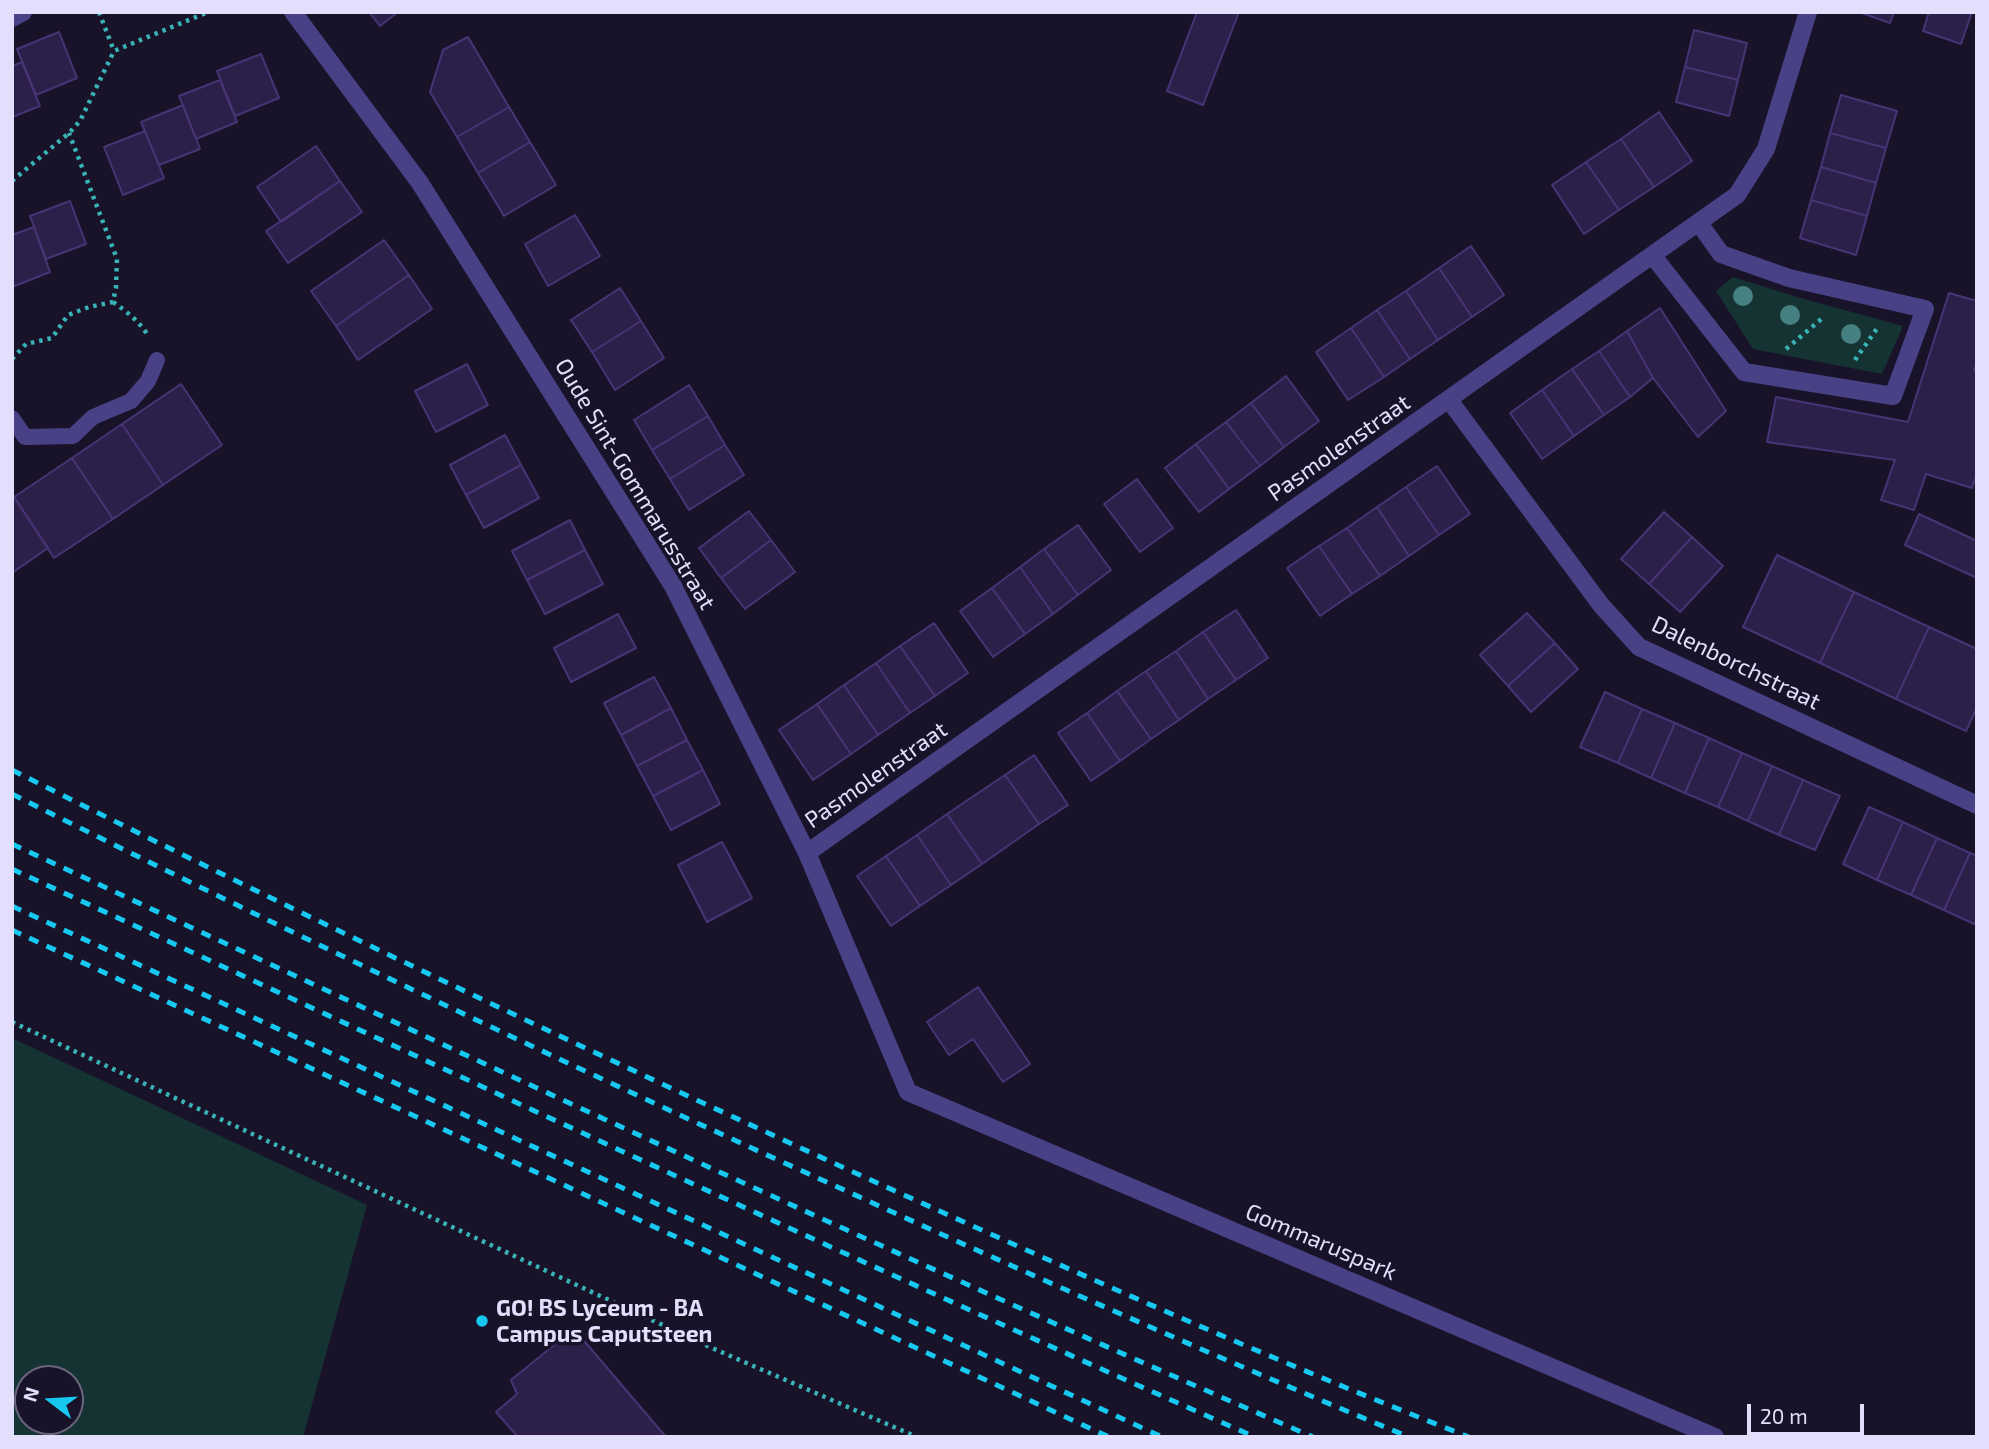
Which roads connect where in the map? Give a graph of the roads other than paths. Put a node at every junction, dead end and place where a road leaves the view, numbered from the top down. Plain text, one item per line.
1 (23, 12) edge
2 (293, 12) edge
3 (1808, 12) edge
4 (12, 18) edge
5 (1699, 223) junction
6 (1653, 256) junction
7 (157, 360) road end
8 (1449, 400) junction
9 (12, 418) edge
10 (1977, 805) edge
11 (807, 853) junction
12 (908, 1092) joint
13 (1715, 1437) edge

1 - 4 street
2 - 11 street, Oude Sint-Gommarusstraat
3 - 5 street, Pasmolenstraat
5 - 6 street, Pasmolenstraat
5 - 6 street
6 - 8 street, Pasmolenstraat
7 - 9 lane
8 - 10 street, Dalenborchstraat
8 - 11 street, Pasmolenstraat
11 - 12 street, Oude Sint-Gommarusstraat
12 - 13 street, Gommaruspark

